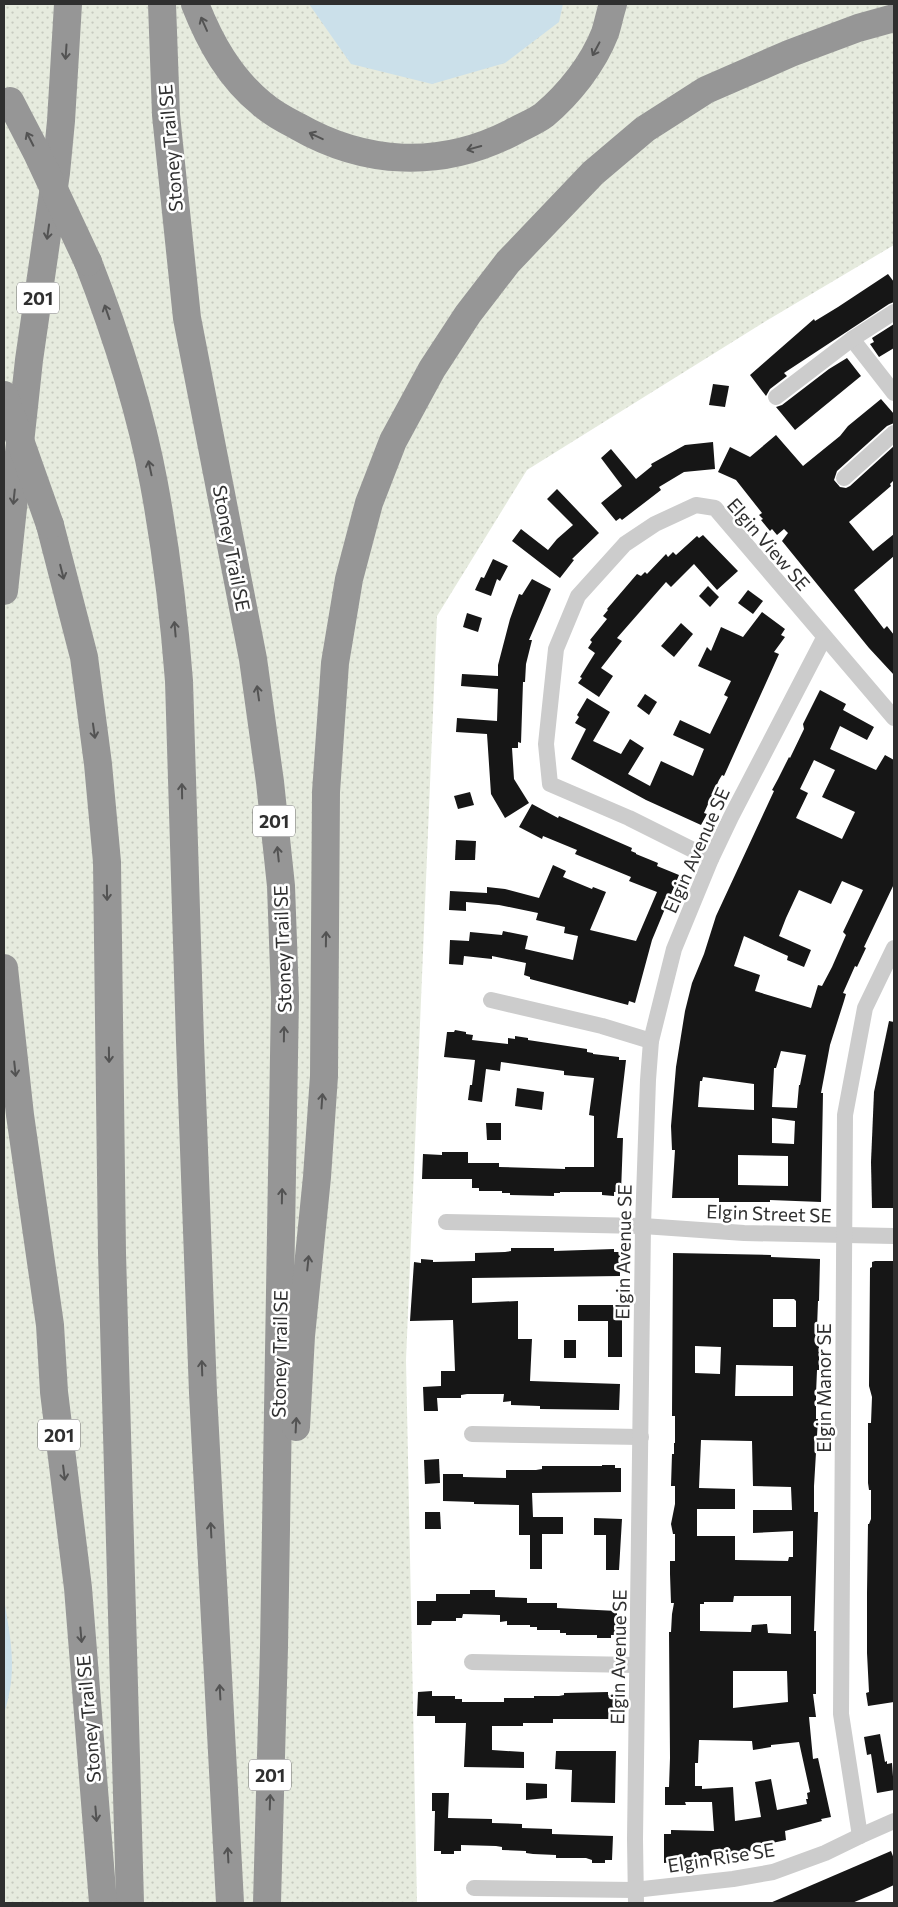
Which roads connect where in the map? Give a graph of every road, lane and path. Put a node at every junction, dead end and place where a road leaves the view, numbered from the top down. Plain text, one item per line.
1 (68, 4) edge
2 (162, 4) edge
3 (195, 4) edge
4 (613, 4) edge
5 (894, 18) edge
6 (7, 95) edge
7 (894, 312) edge
8 (852, 339) junction
9 (894, 393) edge
10 (4, 395) edge
11 (776, 397) dead end
12 (894, 433) edge
13 (844, 478) dead end
14 (4, 591) edge
15 (824, 638) junction
16 (894, 718) edge
17 (711, 859) junction
18 (894, 948) edge
19 (4, 968) edge
20 (491, 1000) dead end
21 (651, 1040) junction
22 (4, 1129) edge
23 (446, 1222) dead end
24 (643, 1226) junction
25 (844, 1236) junction
26 (894, 1236) edge
27 (54, 1392) junction
28 (472, 1434) dead end
29 (641, 1437) junction
30 (274, 1647) junction
31 (472, 1662) dead end
32 (637, 1665) junction
33 (894, 1821) edge
34 (860, 1836) junction
35 (474, 1888) dead end
36 (635, 1896) edge
37 (103, 1903) edge
38 (130, 1903) edge
39 (230, 1903) edge
40 (267, 1903) edge

1 -> 14 highway, 201
30 -> 2 highway, Stoney Trail SE / 201
4 -> 3 highway
30 -> 5 highway
39 -> 6 highway, bridge
7 - 8 street
8 - 9 street
8 - 11 street
10 -> 38 highway, bridge
12 - 13 street
15 - 16 street, Elgin View SE
15 - 17 street, Elgin Avenue SE
15 - 17 street, Elgin View SE
17 - 21 street, Elgin Avenue SE
18 - 25 street, Elgin Manor SE
19 -> 27 highway, Stoney Trail SE / 201
20 - 21 street
21 - 24 street, Elgin Avenue SE
22 - 27 highway
23 - 24 street, Elgin Street SE
24 - 25 street, Elgin Street SE
24 - 29 street, Elgin Avenue SE
25 - 26 street, Elgin Street SE
25 - 34 street, Elgin Manor SE
27 -> 37 highway, Stoney Trail SE / 201
28 - 29 street
29 - 32 street, Elgin Avenue SE
40 -> 30 highway, Stoney Trail SE / 201
31 - 32 street
32 - 36 street, Elgin Avenue SE
33 - 34 street, Elgin Rise SE
34 - 36 street, Elgin Rise SE
35 - 36 street, Elgin Rise SE

